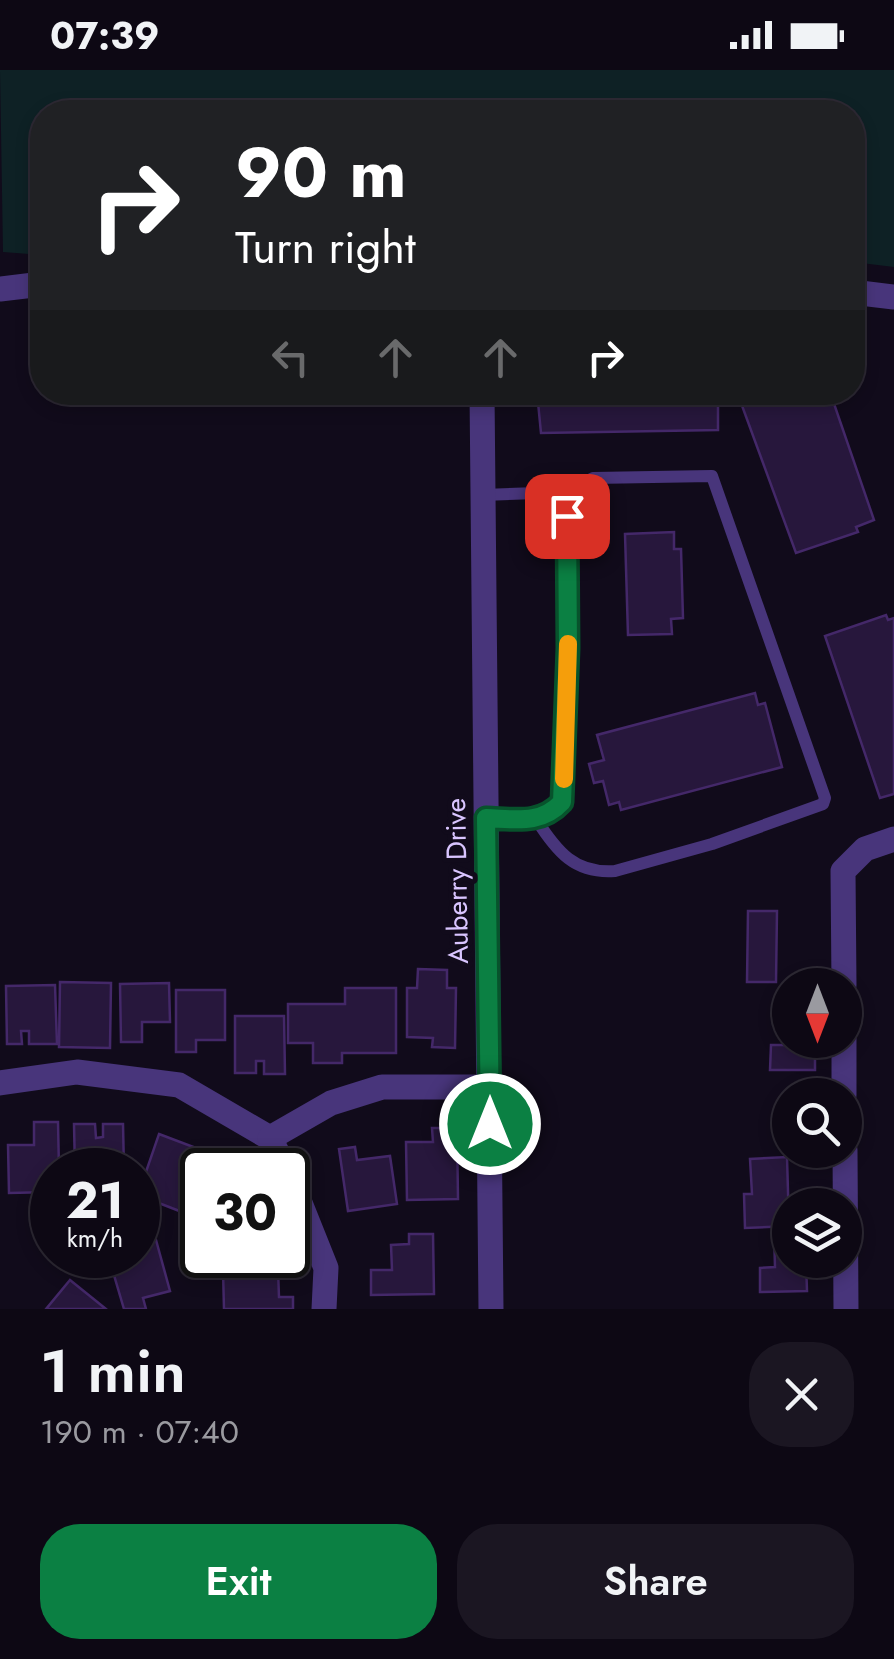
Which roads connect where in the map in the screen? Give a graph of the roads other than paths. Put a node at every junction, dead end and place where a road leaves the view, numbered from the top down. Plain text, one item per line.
1 (0, 272) edge
2 (30, 281) edge
3 (30, 286) edge
4 (0, 290) edge
5 (865, 294) edge
6 (894, 297) edge
7 (482, 405) edge
8 (566, 492) junction
9 (483, 494) junction
10 (486, 818) junction
11 (536, 820) junction
12 (894, 839) edge
13 (844, 968) edge
14 (0, 1083) edge
15 (490, 1087) junction
16 (270, 1138) junction
17 (275, 1148) edge
18 (845, 1168) edge
19 (310, 1228) edge
20 (324, 1309) edge
21 (491, 1309) edge
22 (846, 1309) edge

1 - 2 street
3 - 4 street
5 - 6 street
7 - 9 street, Auberry Drive
8 - 9 lane
8 - 11 lane
8 - 11 lane
9 - 10 street, Auberry Drive
10 - 11 lane
10 - 15 street, Auberry Drive
12 - 13 street
14 - 16 street
15 - 16 street
15 - 21 street, Auberry Drive
16 - 17 street
18 - 22 street
19 - 20 street

